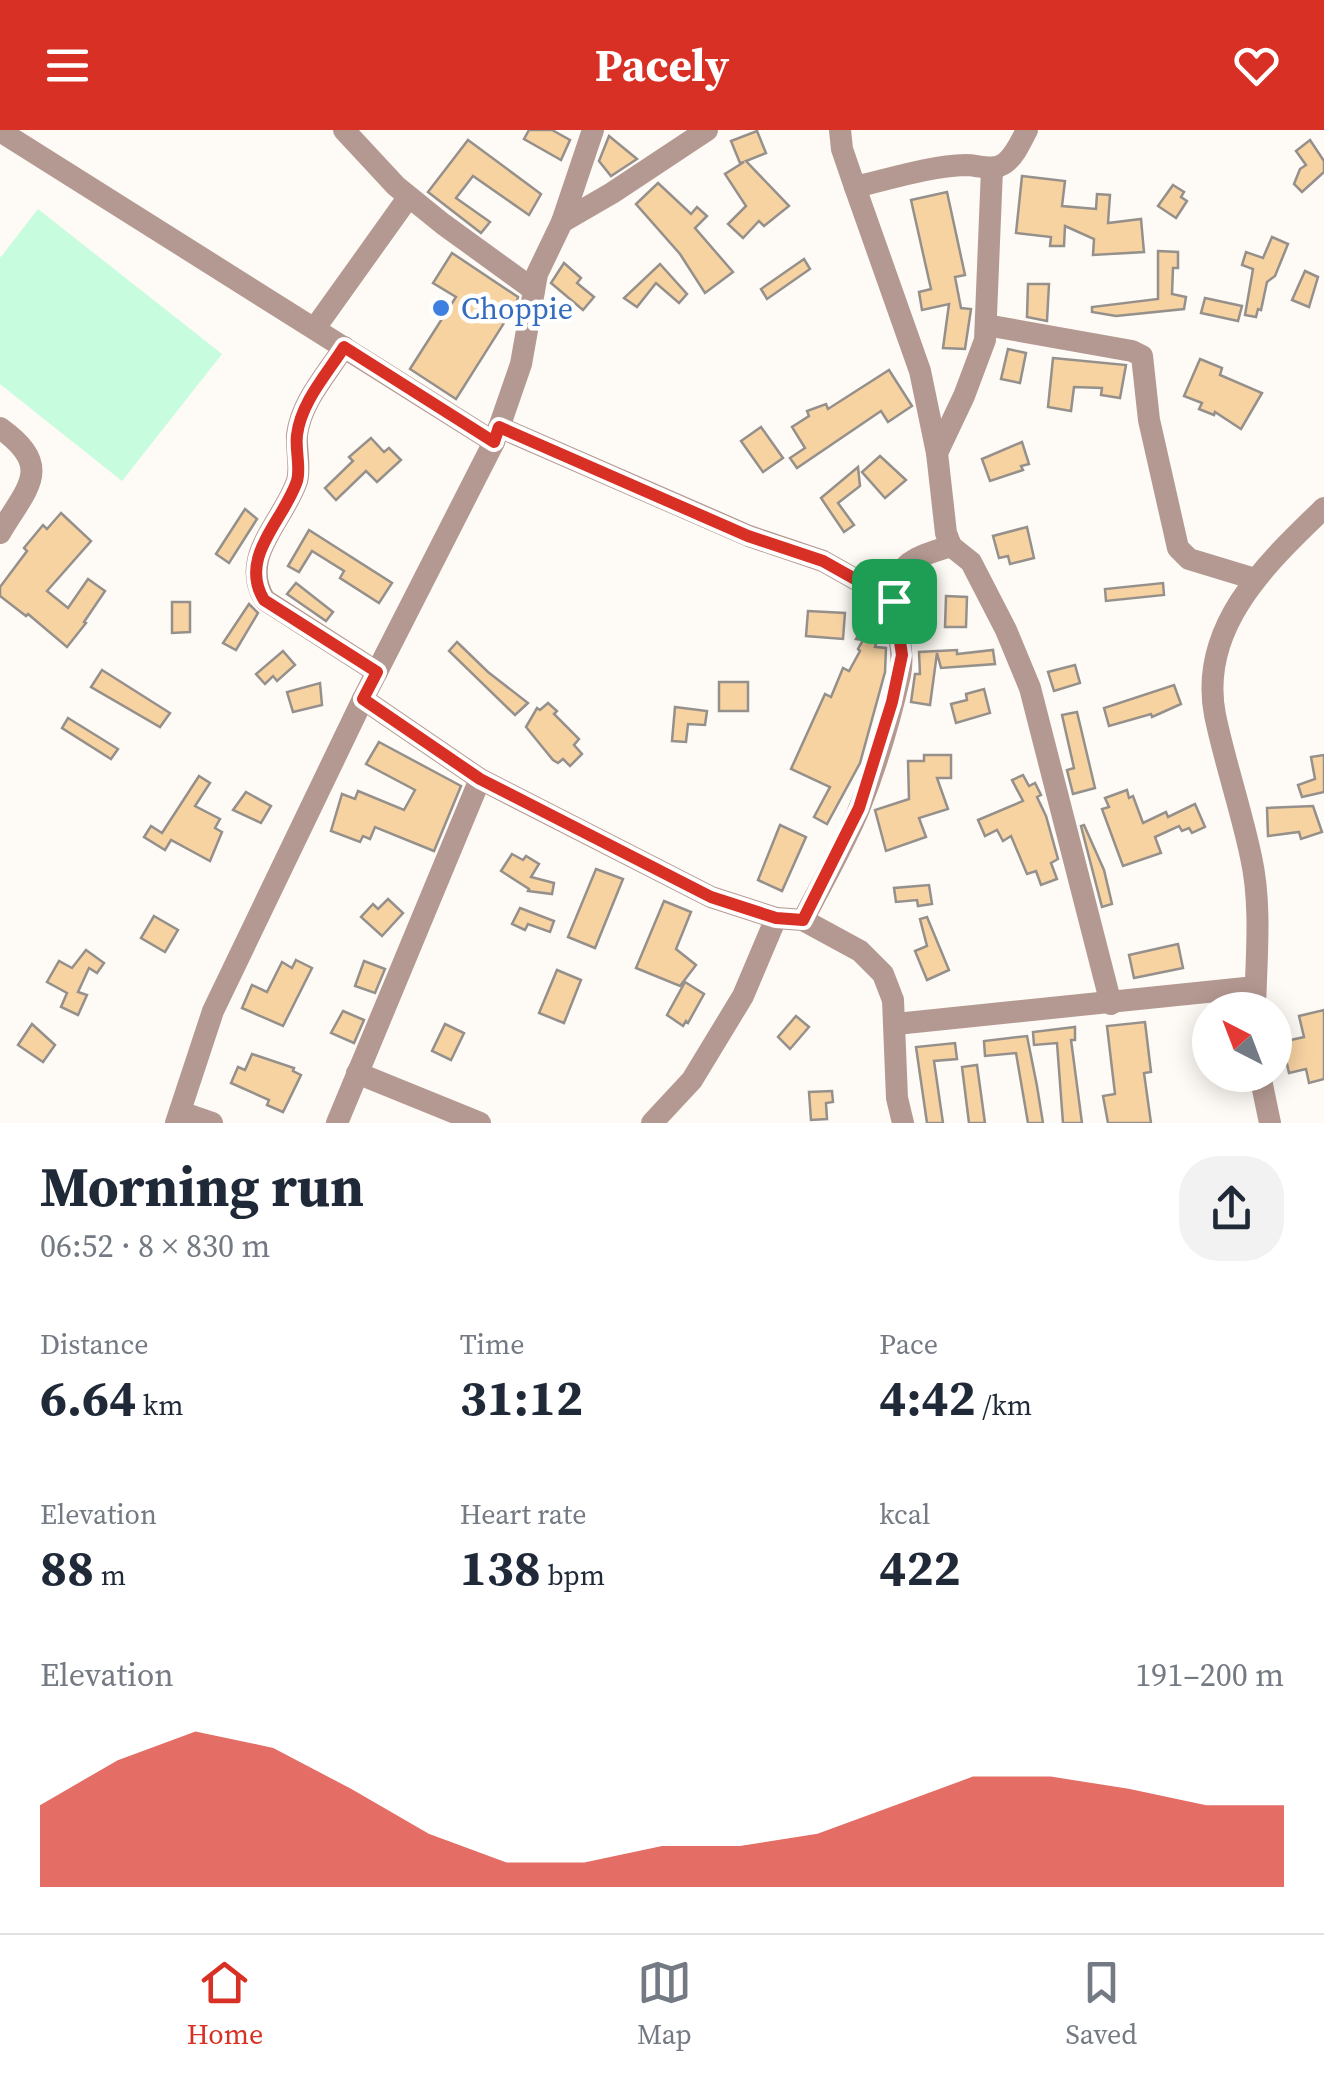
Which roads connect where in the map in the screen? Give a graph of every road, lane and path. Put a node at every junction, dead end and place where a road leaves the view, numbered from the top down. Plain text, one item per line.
1 (344, 130) edge
2 (593, 130) edge
3 (707, 130) edge
4 (840, 130) edge
5 (1028, 130) edge
6 (1, 133) edge
7 (992, 168) junction
8 (854, 186) junction
9 (405, 202) dead end
10 (562, 222) junction
11 (534, 290) junction
12 (986, 326) junction
13 (315, 328) junction
14 (344, 347) junction
15 (0, 428) edge
16 (497, 434) junction
17 (937, 452) junction
18 (1324, 508) edge
19 (0, 533) edge
20 (951, 546) junction
21 (1255, 580) junction
22 (894, 601) junction
23 (377, 672) junction
24 (363, 699) junction
25 (480, 779) junction
26 (776, 918) junction
27 (803, 920) junction
28 (1256, 992) edge
29 (1192, 1001) edge
30 (1111, 1004) junction
31 (896, 1024) junction
32 (357, 1073) junction
33 (1264, 1092) edge
34 (178, 1117) edge
35 (212, 1123) edge
36 (337, 1123) edge
37 (480, 1123) edge
38 (652, 1123) edge
39 (903, 1123) edge
40 (1270, 1123) edge

1 - 11 street
2 - 10 street
3 - 10 street
4 - 8 street
5 - 7 street
6 - 13 street
7 - 8 street
7 - 12 street
8 - 17 street
9 - 13 street
10 - 11 street
11 - 16 street
12 - 17 street
12 - 21 street
13 - 14 street
14 - 16 street
14 - 23 street
15 - 19 street
16 - 22 street
16 - 23 street
17 - 20 street
18 - 21 street
20 - 22 street
20 - 30 street
21 - 28 street
22 - 27 street
23 - 24 street
24 - 25 street
24 - 34 street
25 - 26 street
25 - 32 street
26 - 27 street
26 - 38 street
27 - 31 street
29 - 30 street
30 - 31 street
31 - 39 street
32 - 36 street
32 - 37 street
33 - 40 street
34 - 35 street

